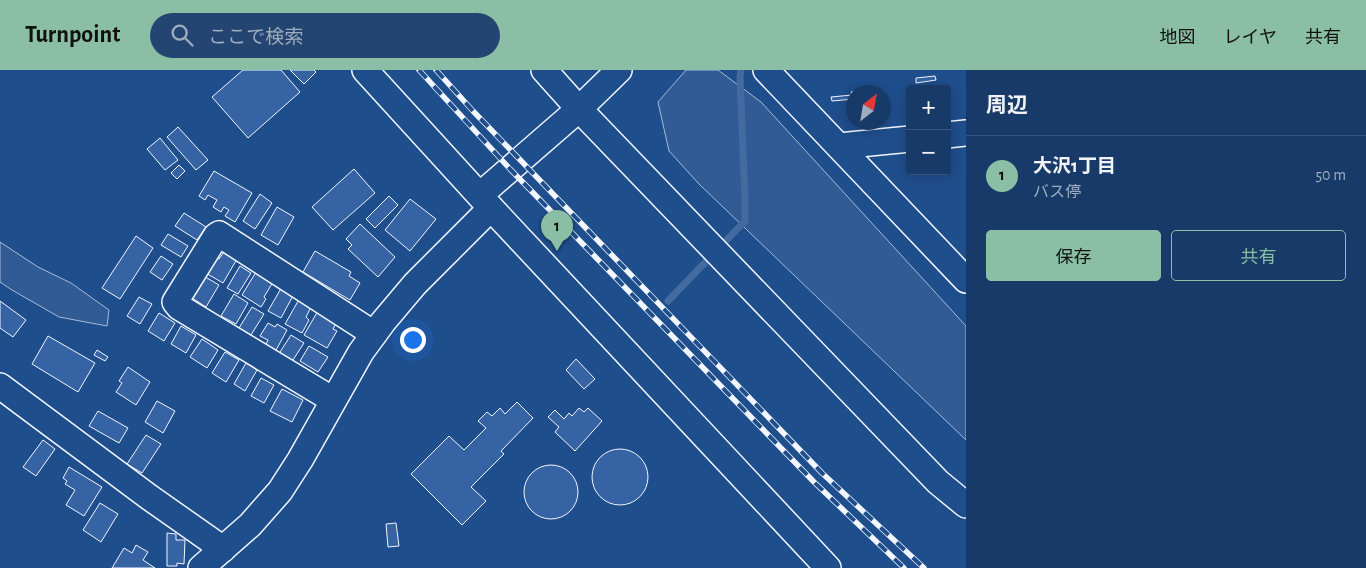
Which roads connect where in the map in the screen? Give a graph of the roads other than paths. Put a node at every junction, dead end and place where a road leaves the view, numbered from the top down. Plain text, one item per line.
1 (365, 70) edge
2 (544, 70) edge
3 (619, 70) edge
4 (766, 70) edge
5 (579, 109) junction
6 (966, 133) edge
7 (951, 135) edge
8 (906, 138) edge
9 (839, 146) junction
10 (486, 202) junction
11 (966, 280) edge
12 (374, 334) junction
13 (0, 386) edge
14 (333, 400) junction
15 (966, 506) edge
16 (223, 549) junction
17 (201, 568) edge
18 (828, 568) edge

1 - 10 street
2 - 5 street
3 - 5 street
4 - 9 street
5 - 10 street
5 - 15 street
6 - 7 street
8 - 9 street
9 - 11 street
10 - 12 street
10 - 18 street
12 - 14 street
12 - 14 street
13 - 16 street
14 - 16 street
16 - 17 street

